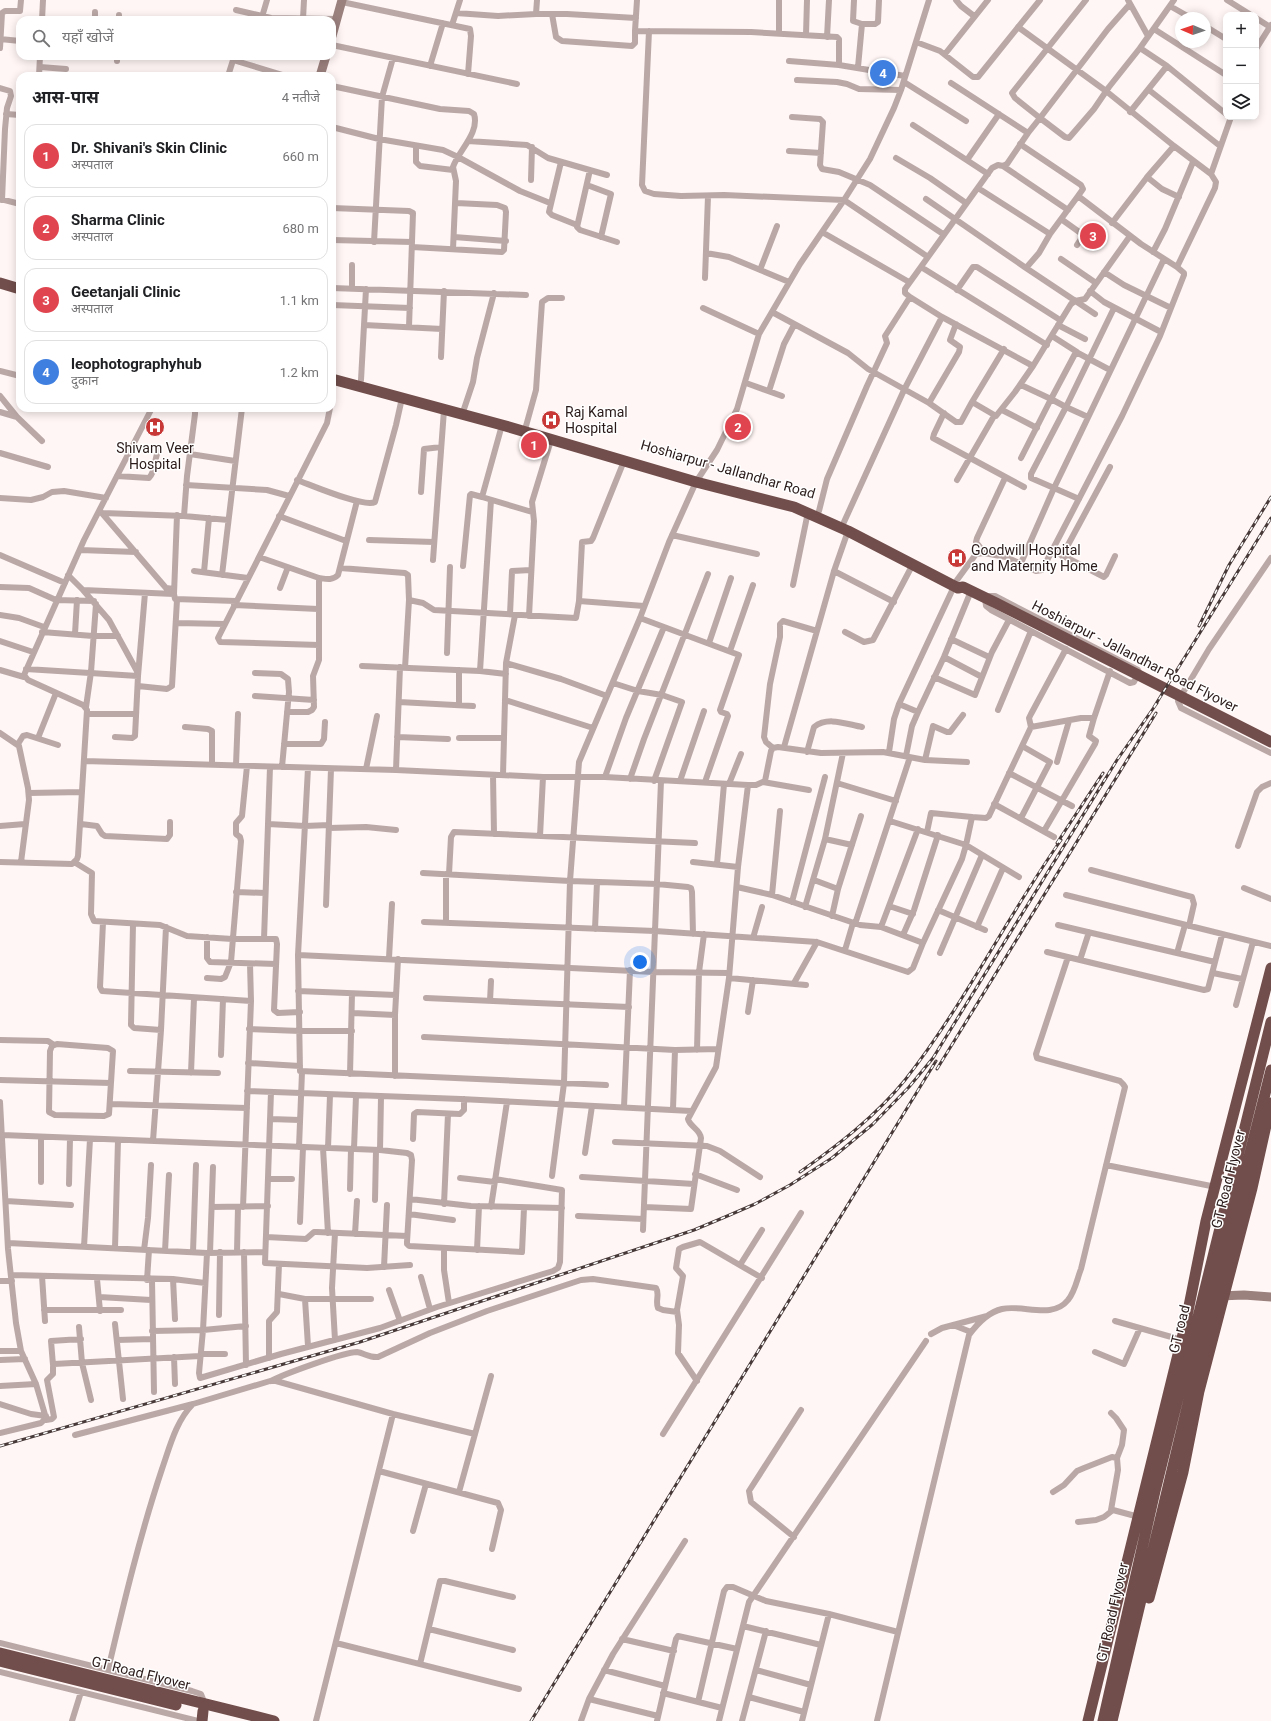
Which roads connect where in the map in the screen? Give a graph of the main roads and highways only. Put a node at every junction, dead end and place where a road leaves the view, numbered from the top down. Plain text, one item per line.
1 (0, 277) edge
2 (16, 282) edge
3 (0, 283) edge
4 (16, 288) edge
5 (336, 373) edge
6 (336, 380) edge
7 (698, 479) junction
8 (846, 526) junction
9 (961, 586) junction
10 (984, 598) joint
11 (1271, 742) edge
12 (1271, 968) edge
13 (1271, 1022) edge
14 (1271, 1070) edge
15 (1266, 1105) edge
16 (1232, 1120) junction
17 (1236, 1157) junction
18 (1218, 1296) junction
19 (1151, 1509) junction
20 (1139, 1517) junction
21 (1154, 1544) junction
22 (1158, 1566) junction
23 (0, 1653) edge
24 (0, 1661) edge
25 (202, 1714) edge
26 (243, 1721) edge
27 (274, 1721) edge
28 (1088, 1721) edge
29 (1103, 1721) edge
30 (1112, 1721) edge
31 (1119, 1721) edge

1 - 2 highway
3 - 4 highway
5 - 7 highway, Hoshiarpur - Jallandhar Road
6 - 7 highway, Hoshiarpur - Jallandhar Road
7 - 8 highway, Hoshiarpur - Jallandhar Road
8 - 9 highway, Hoshiarpur - Jallandhar Road
8 - 9 highway, Hoshiarpur - Jallandhar Road
9 - 10 highway, Hoshiarpur - Jallandhar Road
10 - 11 highway, Hoshiarpur - Jallandhar Road Flyover
12 - 16 highway
13 - 17 highway, GT Road Flyover
14 - 15 highway, GT Road Flyover
15 - 18 highway, GT Road Flyover
16 - 17 highway
16 - 20 highway
17 - 19 highway, GT road
18 - 21 highway, GT road
18 - 22 highway
19 - 20 highway
19 - 29 highway, GT Road Flyover
20 - 28 highway
21 - 22 highway
21 - 30 highway, GT Road Flyover
22 - 31 highway
23 - 25 highway, GT Road Flyover
24 - 25 highway, GT Road Flyover
25 - 26 highway, GT Road Flyover
25 - 27 highway, GT Road Flyover

